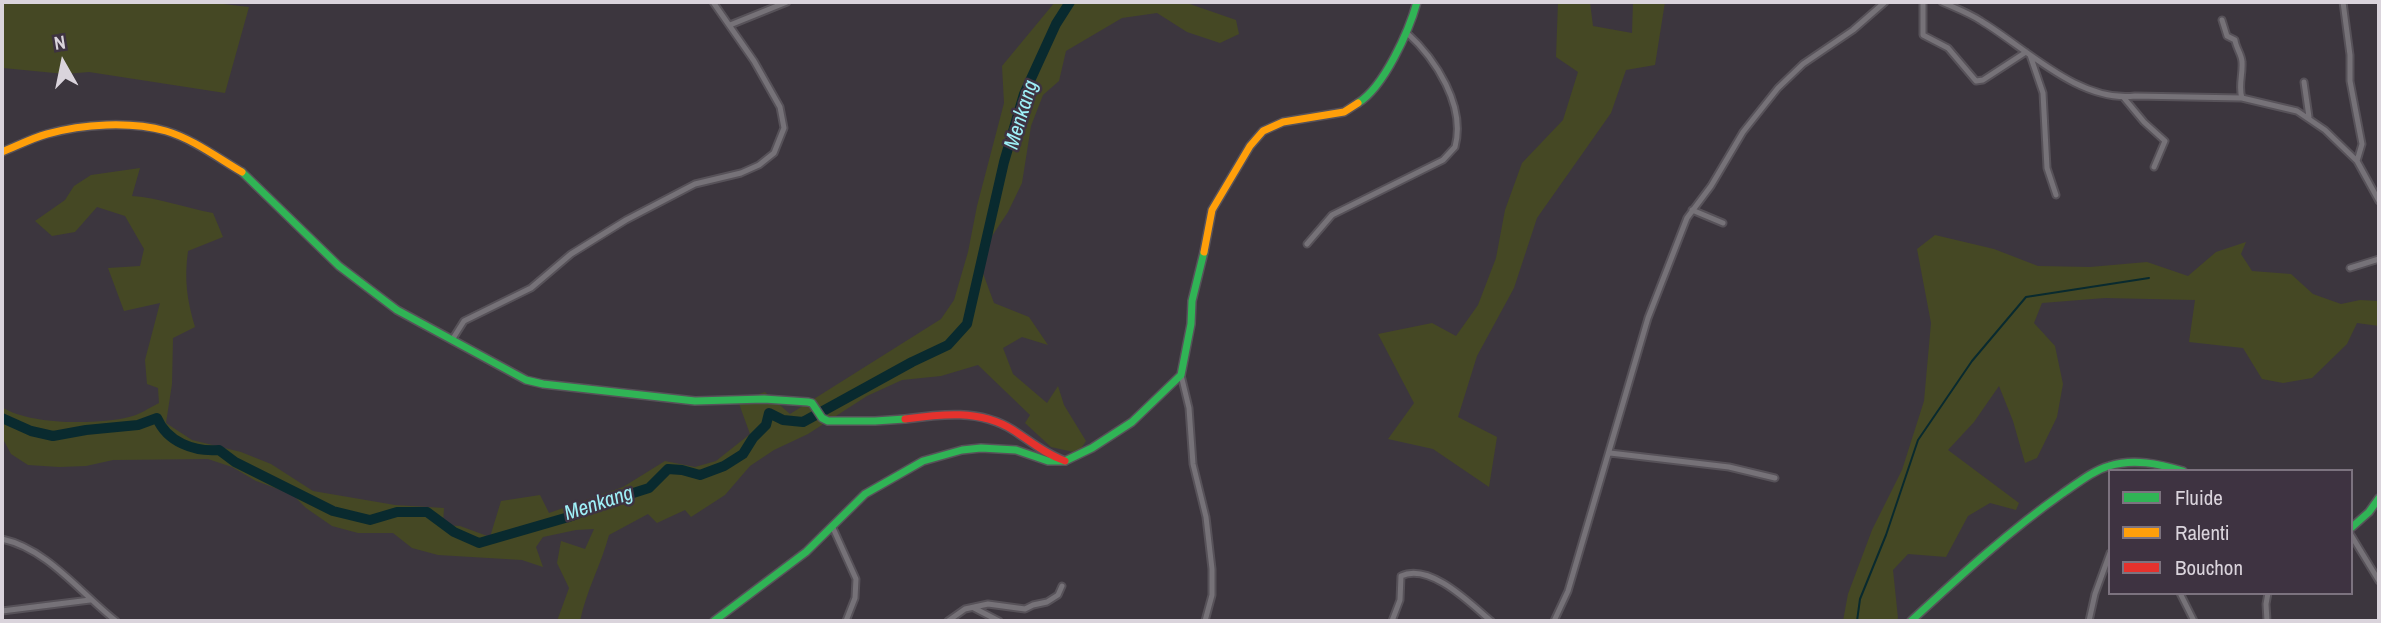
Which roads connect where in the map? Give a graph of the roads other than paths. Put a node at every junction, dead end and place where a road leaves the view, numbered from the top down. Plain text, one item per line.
1 (713, 2) edge
2 (787, 2) edge
3 (1417, 2) edge
4 (1885, 2) edge
5 (1923, 2) edge
6 (1942, 2) edge
7 (2343, 2) edge
8 (2222, 20) dead end
9 (730, 25) junction
10 (1406, 32) junction
11 (2028, 54) junction
12 (2304, 82) dead end
13 (2124, 98) junction
14 (2242, 98) junction
15 (2310, 118) junction
16 (2, 152) edge
17 (2357, 161) junction
18 (2154, 167) dead end
19 (2056, 195) dead end
20 (2379, 201) edge
21 (1692, 210) junction
22 (1723, 223) dead end
23 (1307, 244) dead end
24 (2379, 259) edge
25 (2350, 268) dead end
26 (452, 340) junction
27 (1181, 375) junction
28 (1610, 453) junction
29 (1065, 461) junction
30 (2155, 463) junction
31 (2151, 469) edge
32 (2176, 469) edge
33 (1775, 478) dead end
34 (2379, 498) edge
35 (2353, 526) edge
36 (833, 528) junction
37 (2353, 538) edge
38 (2, 540) edge
39 (2108, 559) edge
40 (2379, 581) edge
41 (1062, 586) dead end
42 (2181, 595) edge
43 (2268, 595) edge
44 (90, 600) junction
45 (971, 608) junction
46 (2, 611) edge
47 (116, 621) edge
48 (714, 621) edge
49 (846, 621) edge
50 (947, 621) edge
51 (999, 621) edge
52 (1205, 621) edge
53 (1392, 621) edge
54 (1492, 621) edge
55 (1554, 621) edge
56 (1910, 621) edge
57 (2090, 621) edge
58 (2194, 621) edge
59 (2267, 621) edge

1 - 9 street
2 - 9 street
3 - 10 street
4 - 21 street
5 - 11 street
6 - 11 street
7 - 17 street
8 - 14 street
9 - 26 street
10 - 23 street
10 - 27 street
11 - 13 street
11 - 19 street
12 - 15 street
13 - 14 street
13 - 18 street
14 - 15 street
15 - 17 street
16 - 26 street
17 - 20 street
21 - 22 street
21 - 28 street
24 - 25 street
26 - 29 street
27 - 29 street
27 - 52 street
28 - 33 street
28 - 55 street
29 - 36 street
30 - 31 street
30 - 32 street
30 - 56 street
34 - 35 street
36 - 48 street
36 - 49 street
37 - 40 street
38 - 44 street
39 - 57 street
41 - 45 street
42 - 58 street
43 - 59 street
44 - 46 street
44 - 47 street
45 - 50 street
45 - 51 street
53 - 54 street

